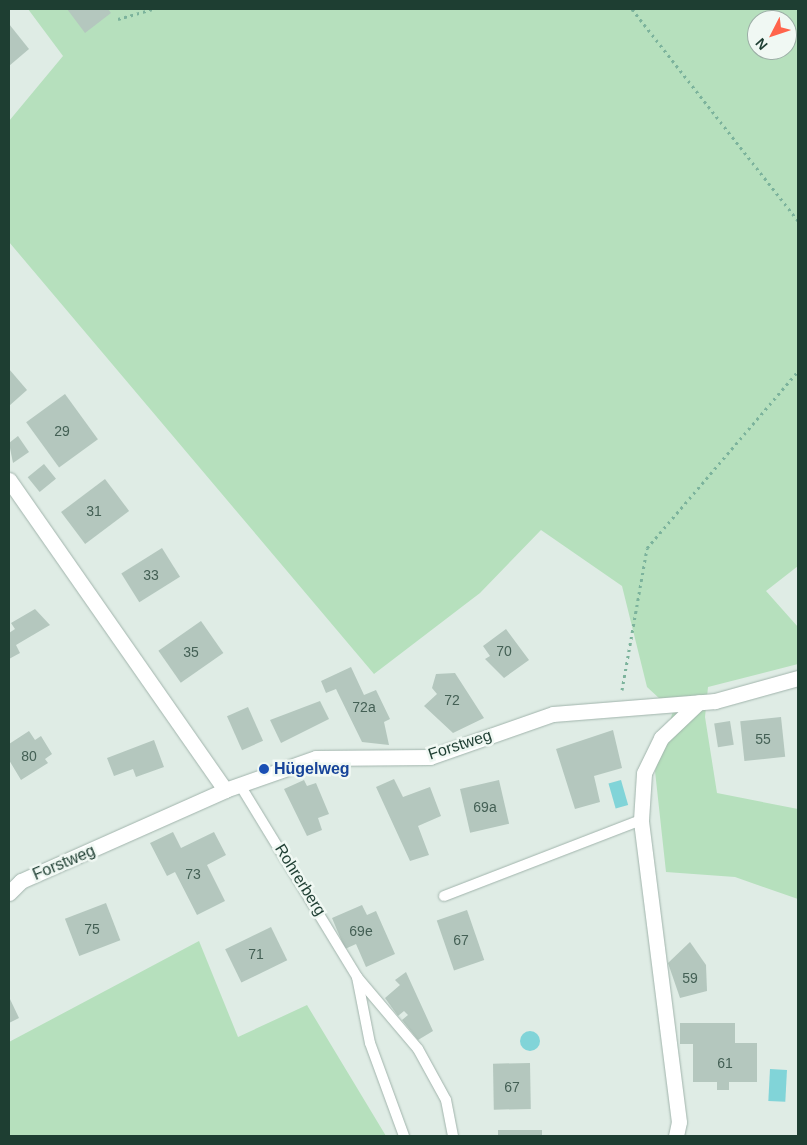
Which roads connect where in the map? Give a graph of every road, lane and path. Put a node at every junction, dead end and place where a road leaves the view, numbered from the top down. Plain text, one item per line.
1 (153, 9) edge
2 (632, 9) edge
3 (118, 19) dead end
4 (798, 221) edge
5 (798, 371) edge
6 (9, 480) edge
7 (798, 678) edge
8 (698, 702) junction
9 (621, 708) junction
10 (240, 785) junction
11 (225, 790) junction
12 (641, 820) junction
13 (9, 893) edge
14 (444, 896) dead end
15 (357, 976) junction
16 (404, 1136) edge
17 (453, 1136) edge
18 (676, 1136) edge

1 - 3 path
2 - 4 path
5 - 9 path
6 - 11 street
7 - 8 street, Forstweg
8 - 9 street, Forstweg
8 - 12 street
9 - 10 street, Forstweg
10 - 11 street, Forstweg
10 - 15 lane, Rohrerberg
11 - 13 street, Forstweg
12 - 14 lane
12 - 18 street
15 - 16 lane, Rohrerberg
15 - 17 lane, Rohrerberg

